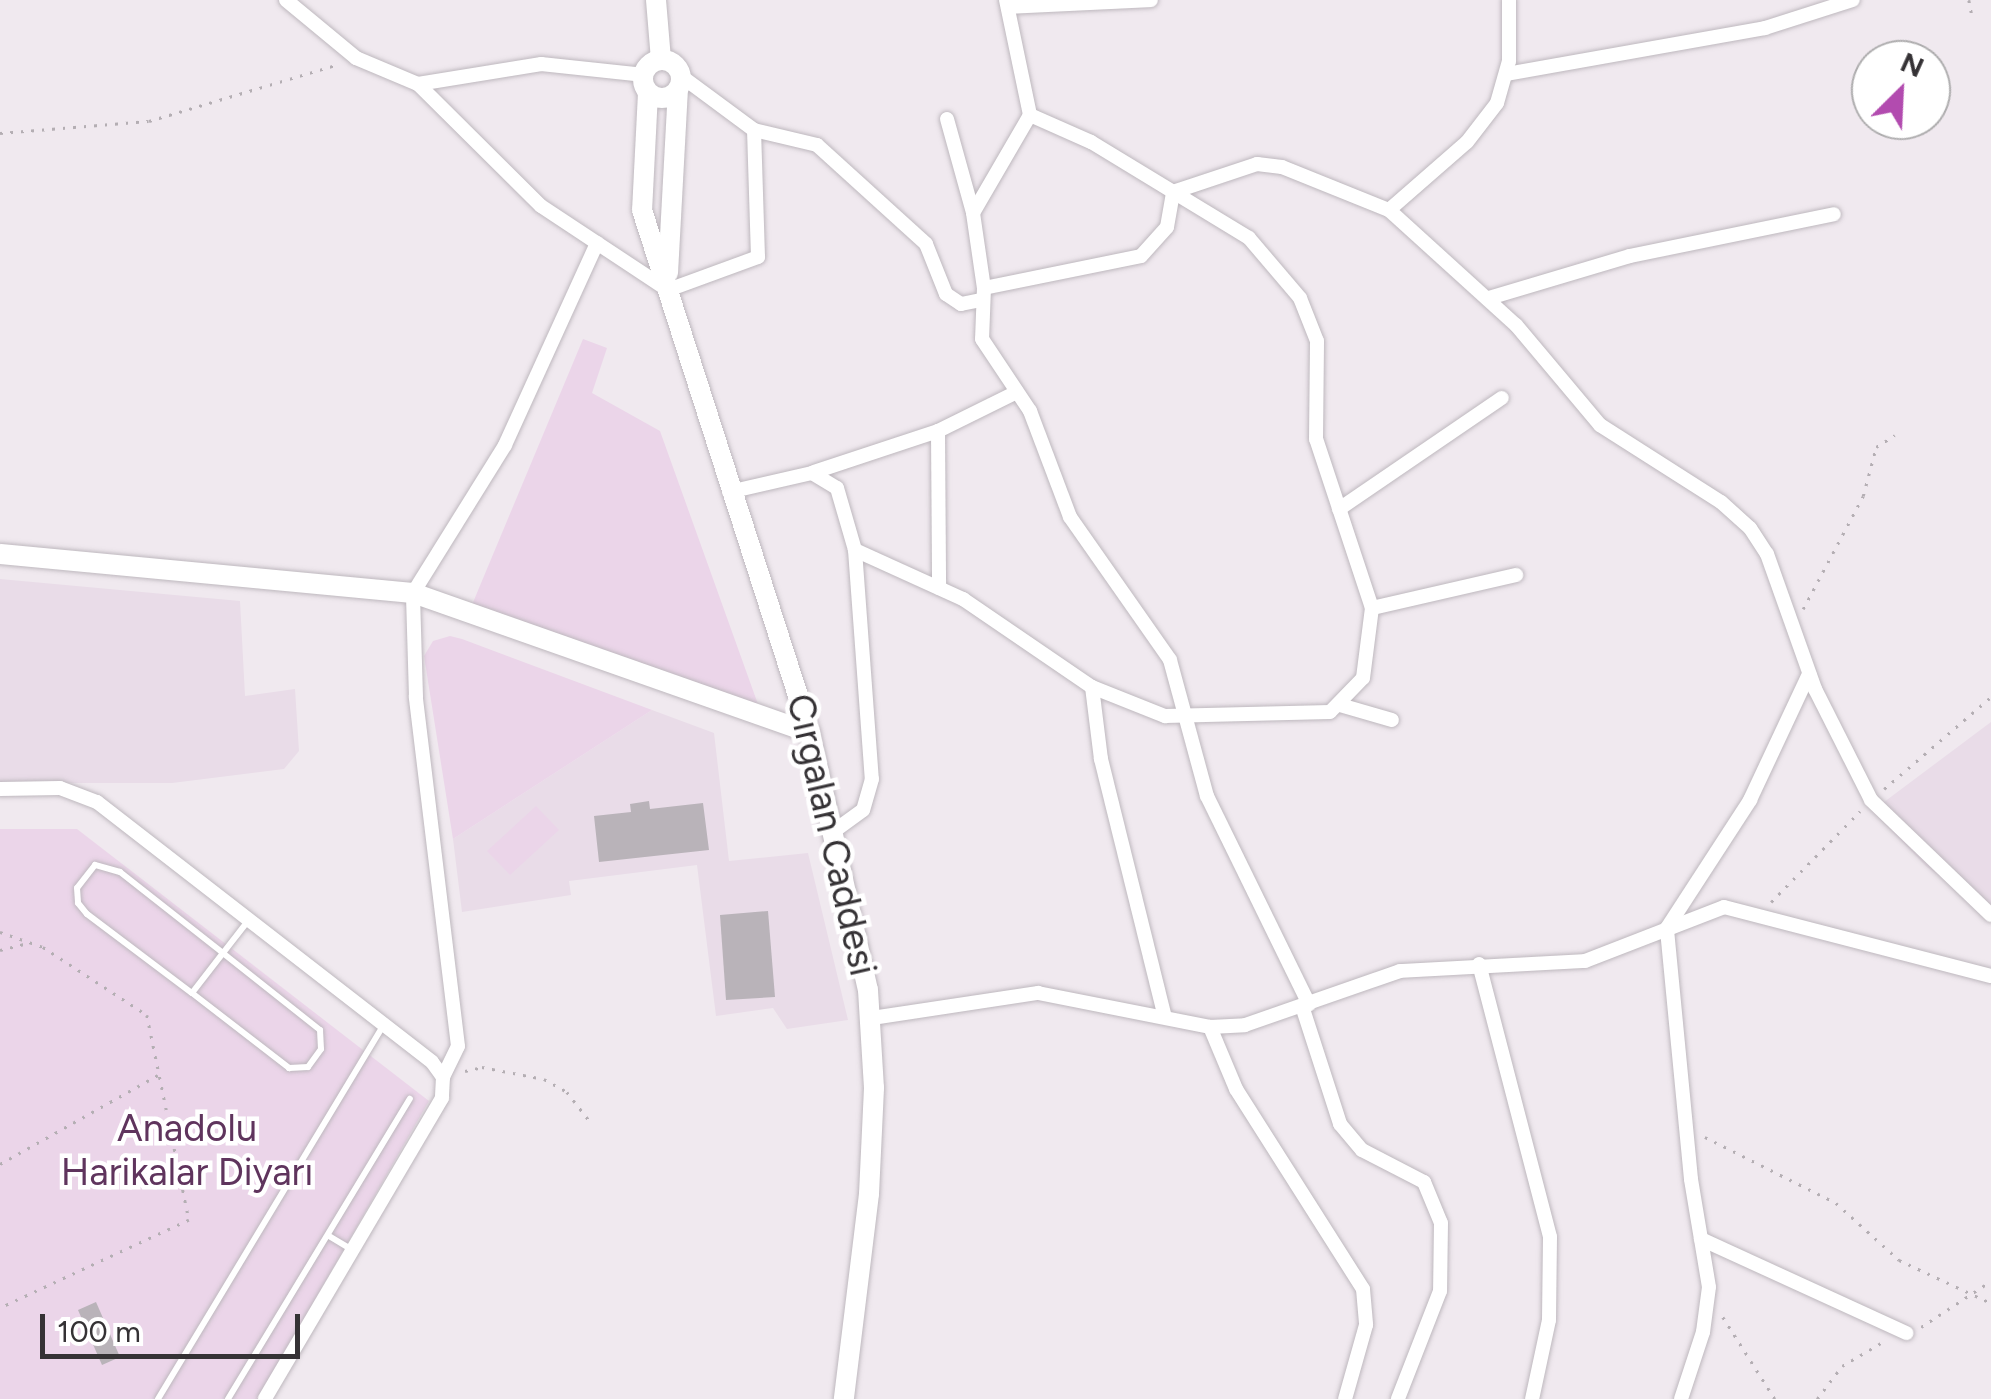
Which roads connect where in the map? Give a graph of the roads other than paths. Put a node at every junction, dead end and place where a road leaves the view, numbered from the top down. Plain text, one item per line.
1 (286, 0) edge
2 (656, 0) edge
3 (1150, 0) edge
4 (1509, 0) edge
5 (1853, 0) edge
6 (1834, 3) edge
7 (1007, 4) edge
8 (660, 60) junction
9 (1507, 74) junction
10 (679, 83) junction
11 (418, 84) junction
12 (646, 84) junction
13 (1030, 115) junction
14 (947, 119) dead end
15 (754, 130) junction
16 (1173, 192) junction
17 (1389, 210) junction
18 (973, 213) junction
19 (1834, 214) dead end
20 (597, 243) junction
21 (668, 290) junction
22 (983, 294) junction
23 (1488, 298) junction
24 (1017, 392) junction
25 (1502, 398) dead end
26 (938, 432) junction
27 (812, 473) junction
28 (729, 492) junction
29 (1339, 509) junction
30 (856, 550) junction
31 (0, 554) edge
32 (1516, 575) dead end
33 (939, 588) junction
34 (413, 593) junction
35 (1372, 608) junction
36 (1809, 674) junction
37 (1092, 687) junction
38 (1340, 706) junction
39 (1190, 720) junction
40 (1392, 720) dead end
41 (810, 733) junction
42 (0, 789) edge
43 (834, 830) junction
44 (1991, 915) edge
45 (249, 919) junction
46 (1668, 928) junction
47 (224, 953) junction
48 (1479, 964) junction
49 (1991, 976) edge
50 (192, 993) junction
51 (1306, 1005) junction
52 (1164, 1014) junction
53 (872, 1018) junction
54 (384, 1024) junction
55 (1210, 1027) junction
56 (443, 1077) junction
57 (410, 1099) dead end
58 (329, 1236) junction
59 (1701, 1239) junction
60 (354, 1251) junction
61 (1906, 1333) dead end
62 (158, 1399) edge
63 (228, 1399) edge
64 (265, 1399) edge
65 (844, 1399) edge
66 (1344, 1399) edge
67 (1398, 1399) edge
68 (1532, 1399) edge
69 (1681, 1399) edge

1 - 11 street
2 - 8 street
3 - 7 street
4 - 9 street
5 - 6 street
6 - 9 street
7 - 13 street
8 - 10 street
8 - 12 street
9 - 17 street
10 - 12 street
10 - 15 street
10 - 21 street, Cırgalan Caddesi
11 - 12 street
11 - 20 street
12 - 21 street, Cırgalan Caddesi
13 - 16 street
13 - 18 street
14 - 18 street
15 - 21 street
15 - 22 street
16 - 17 street
16 - 22 street
16 - 29 street
17 - 23 street
18 - 22 street
19 - 23 street
20 - 21 street
20 - 34 street
21 - 28 street, Cırgalan Caddesi
22 - 24 street
23 - 36 street
24 - 26 street
24 - 39 street
25 - 29 street
26 - 27 street
26 - 33 street
27 - 28 street
27 - 30 street
28 - 41 street, Cırgalan Caddesi
29 - 35 street
30 - 33 street
30 - 43 street
31 - 34 street
32 - 35 street
33 - 37 street
34 - 41 street
34 - 56 street
35 - 38 street
36 - 44 street
36 - 46 street
37 - 39 street
37 - 52 street
38 - 39 street
38 - 40 street
39 - 51 street
41 - 43 street, Cırgalan Caddesi
42 - 45 street
43 - 53 street, Cırgalan Caddesi
45 - 47 lane
45 - 54 street
46 - 48 street
46 - 49 street
46 - 59 street
47 - 50 lane
47 - 50 lane
47 - 50 lane
48 - 51 street
48 - 68 street
51 - 55 street
51 - 67 street
52 - 53 street
52 - 55 street
53 - 65 street, Cırgalan Caddesi
54 - 56 street
54 - 62 lane
55 - 66 street
56 - 60 street
57 - 58 lane
58 - 60 lane
58 - 63 lane
59 - 61 street
59 - 69 street
60 - 64 street

